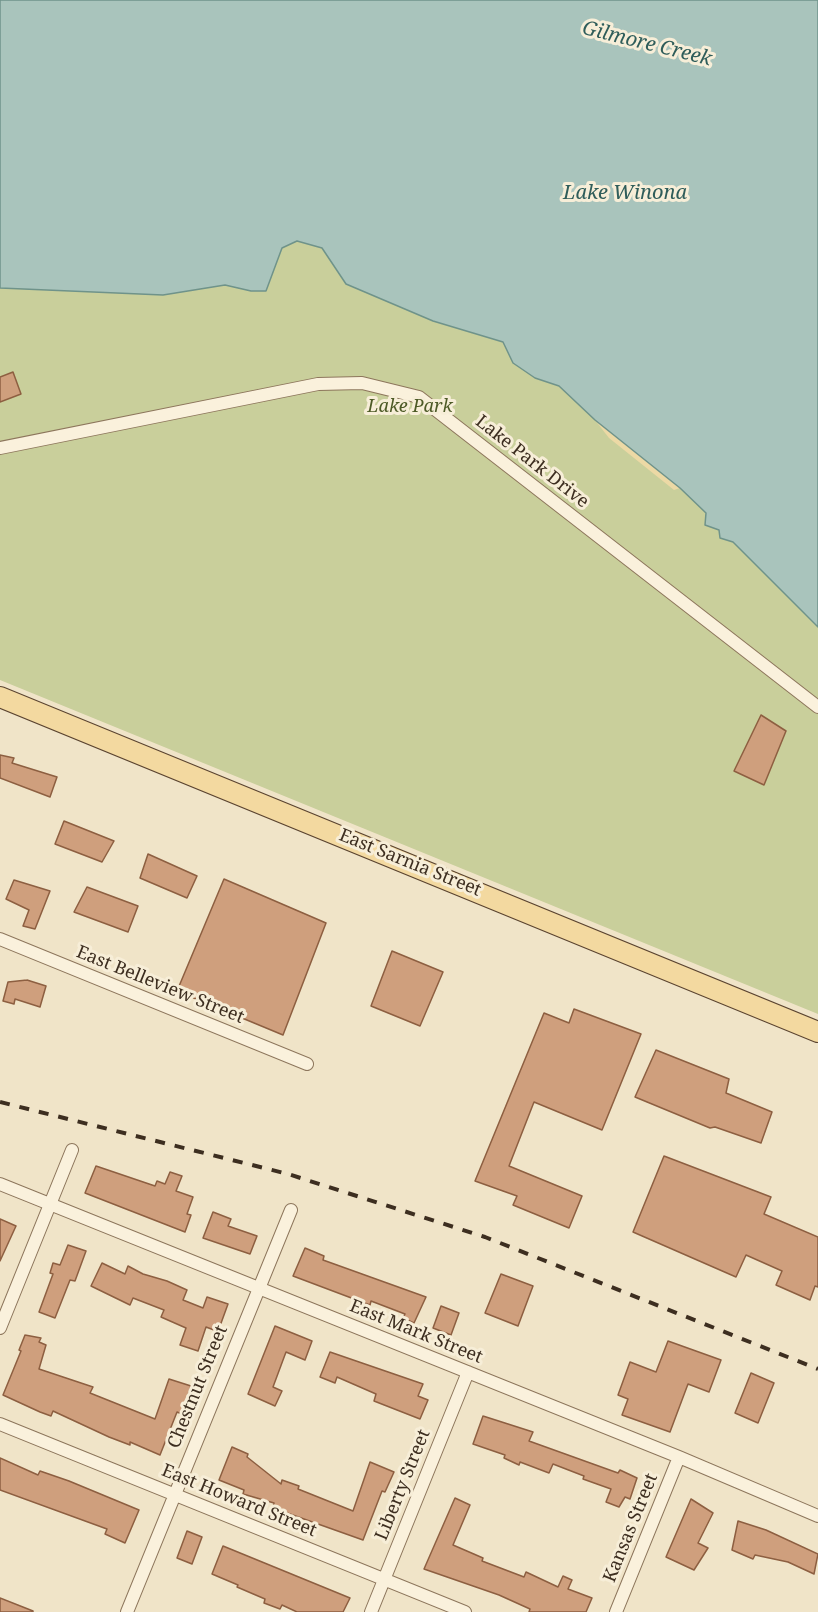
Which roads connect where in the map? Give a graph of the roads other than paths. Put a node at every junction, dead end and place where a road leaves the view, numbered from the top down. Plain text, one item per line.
1 (0, 448) edge
2 (0, 697) edge
3 (818, 707) edge
4 (0, 939) edge
5 (818, 1032) edge
6 (307, 1065) dead end
7 (72, 1150) dead end
8 (0, 1184) edge
9 (50, 1204) junction
10 (291, 1210) dead end
11 (258, 1288) junction
12 (0, 1328) edge
13 (468, 1372) junction
14 (0, 1424) edge
15 (680, 1457) junction
16 (174, 1494) junction
17 (818, 1516) edge
18 (384, 1579) junction
19 (127, 1612) edge
20 (371, 1612) edge
21 (465, 1612) edge
22 (616, 1612) edge

1 - 3 street, Lake Park Drive
2 - 5 main road, East Sarnia Street
4 - 6 street, East Belleview Street
7 - 9 street
8 - 9 street, East Mark Street
9 - 11 street, East Mark Street
9 - 12 street
10 - 11 street, Chestnut Street
11 - 13 street, East Mark Street
11 - 16 street, Chestnut Street
13 - 15 street, East Mark Street
13 - 18 street, Liberty Street
14 - 16 street, East Howard Street
15 - 17 street, East Mark Street
15 - 22 street, Kansas Street
16 - 18 street, East Howard Street
16 - 19 street, Chestnut Street
18 - 20 street, Liberty Street
18 - 21 street, East Howard Street

